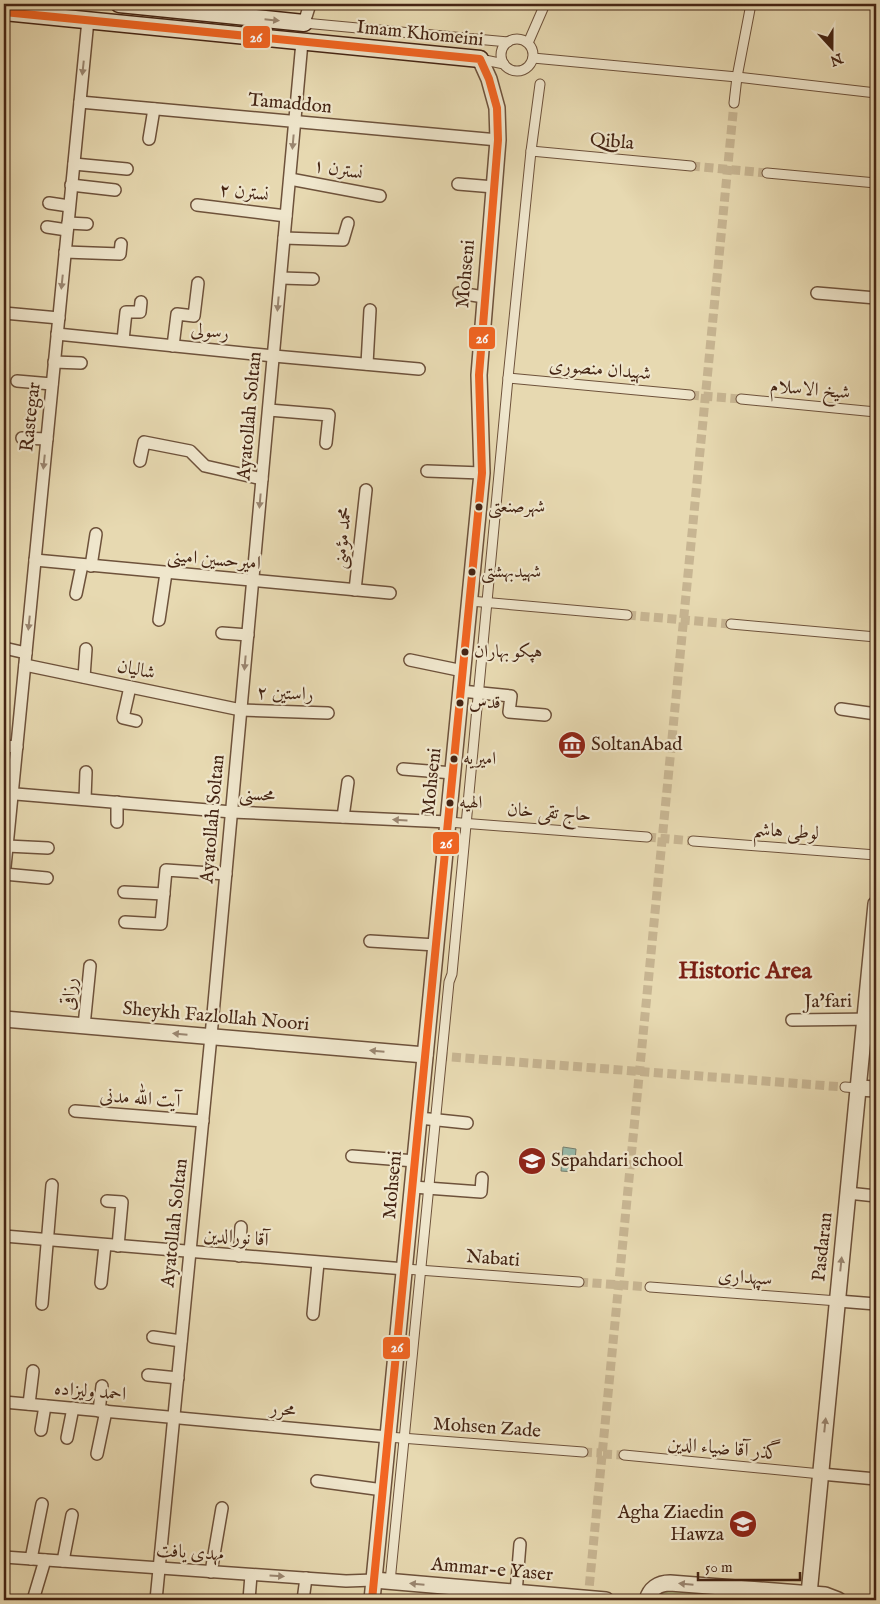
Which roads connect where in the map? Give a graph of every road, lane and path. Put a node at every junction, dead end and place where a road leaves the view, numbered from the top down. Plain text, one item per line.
1 (119, 4) edge
2 (310, 4) edge
3 (545, 4) edge
4 (751, 4) edge
5 (137, 5) edge
6 (4, 12) edge
7 (88, 20) junction
8 (304, 23) junction
9 (302, 42) junction
10 (508, 42) junction
11 (528, 43) junction
12 (533, 58) junction
13 (480, 59) junction
14 (504, 64) junction
15 (737, 77) junction
16 (540, 84) dead end
17 (876, 93) edge
18 (80, 102) junction
19 (734, 102) tunnel mouth
20 (154, 109) junction
21 (295, 122) junction
22 (149, 139) dead end
23 (498, 140) junction
24 (531, 151) junction
25 (74, 164) junction
26 (691, 166) tunnel mouth
27 (128, 168) dead end
28 (767, 173) tunnel mouth
29 (290, 179) junction
30 (876, 183) edge
31 (458, 184) dead end
32 (72, 185) junction
33 (494, 187) junction
34 (114, 190) dead end
35 (380, 196) dead end
36 (49, 204) dead end
37 (197, 205) dead end
38 (70, 206) junction
39 (286, 216) junction
40 (348, 223) dead end
41 (87, 224) dead end
42 (68, 226) junction
43 (47, 227) dead end
44 (284, 238) junction
45 (121, 244) dead end
46 (65, 252) junction
47 (281, 278) junction
48 (313, 279) dead end
49 (198, 283) dead end
50 (459, 293) dead end
51 (817, 293) dead end
52 (484, 297) junction
53 (876, 298) edge
54 (141, 302) dead end
55 (370, 310) dead end
56 (4, 313) edge
57 (58, 318) junction
58 (57, 334) junction
59 (123, 340) junction
60 (173, 346) junction
61 (274, 356) junction
62 (54, 362) junction
63 (81, 363) dead end
64 (367, 364) junction
65 (419, 369) dead end
66 (508, 378) junction
67 (17, 382) dead end
68 (52, 384) junction
69 (690, 395) tunnel mouth
70 (741, 400) tunnel mouth
71 (269, 410) junction
72 (876, 412) edge
73 (22, 438) dead end
74 (47, 439) junction
75 (326, 443) dead end
76 (140, 461) dead end
77 (427, 471) dead end
78 (482, 473) junction
79 (262, 479) junction
80 (366, 490) dead end
81 (96, 534) dead end
82 (35, 560) junction
83 (86, 565) junction
84 (166, 573) junction
85 (253, 581) junction
86 (355, 590) junction
87 (76, 594) dead end
88 (390, 594) dead end
89 (470, 601) junction
90 (486, 602) junction
91 (627, 615) tunnel mouth
92 (159, 620) dead end
93 (731, 624) tunnel mouth
94 (222, 634) dead end
95 (248, 635) junction
96 (876, 637) edge
97 (4, 648) edge
98 (86, 649) dead end
99 (26, 653) junction
100 (410, 660) dead end
101 (24, 665) junction
102 (463, 671) junction
103 (84, 677) junction
104 (130, 687) junction
105 (461, 691) junction
106 (479, 692) junction
107 (841, 709) dead end
108 (241, 710) junction
109 (328, 713) dead end
110 (876, 714) edge
111 (545, 715) dead end
112 (136, 721) dead end
113 (4, 746) edge
114 (16, 747) junction
115 (403, 769) dead end
116 (86, 772) dead end
117 (453, 773) junction
118 (348, 782) dead end
119 (8, 793) edge
120 (84, 799) junction
121 (117, 802) junction
122 (232, 812) junction
123 (343, 817) junction
124 (117, 822) dead end
125 (448, 822) junction
126 (466, 823) junction
127 (647, 837) tunnel mouth
128 (693, 841) tunnel mouth
129 (7, 846) junction
130 (48, 848) dead end
131 (876, 855) edge
132 (226, 874) junction
133 (4, 876) edge
134 (47, 878) dead end
135 (124, 892) dead end
136 (164, 894) junction
137 (876, 904) edge
138 (126, 922) dead end
139 (370, 941) dead end
140 (436, 945) junction
141 (90, 966) dead end
142 (4, 1019) edge
143 (871, 1019) edge
144 (792, 1020) dead end
145 (84, 1026) junction
146 (211, 1036) junction
147 (425, 1055) junction
148 (852, 1087) junction
149 (876, 1089) edge
150 (75, 1111) dead end
151 (427, 1119) junction
152 (203, 1121) junction
153 (467, 1123) dead end
154 (352, 1156) dead end
155 (415, 1161) junction
156 (482, 1178) dead end
157 (52, 1185) dead end
158 (421, 1188) junction
159 (848, 1193) junction
160 (876, 1196) edge
161 (106, 1201) dead end
162 (241, 1226) dead end
163 (4, 1236) edge
164 (48, 1240) junction
165 (105, 1245) junction
166 (118, 1246) junction
167 (190, 1252) junction
168 (239, 1256) junction
169 (318, 1263) junction
170 (413, 1270) junction
171 (579, 1282) tunnel mouth
172 (101, 1283) dead end
173 (650, 1287) tunnel mouth
174 (838, 1301) junction
175 (42, 1304) dead end
176 (876, 1304) edge
177 (313, 1314) dead end
178 (152, 1337) dead end
179 (181, 1341) junction
180 (33, 1371) dead end
181 (148, 1375) dead end
182 (178, 1378) junction
183 (102, 1386) dead end
184 (4, 1402) edge
185 (29, 1404) junction
186 (45, 1406) junction
187 (73, 1408) junction
188 (102, 1411) junction
189 (174, 1418) junction
190 (41, 1430) dead end
191 (67, 1438) dead end
192 (396, 1438) junction
193 (583, 1452) tunnel mouth
194 (97, 1454) dead end
195 (624, 1456) tunnel mouth
196 (821, 1474) junction
197 (876, 1479) edge
198 (317, 1481) dead end
199 (383, 1490) junction
200 (42, 1504) dead end
201 (222, 1508) dead end
202 (72, 1515) dead end
203 (520, 1544) dead end
204 (4, 1556) edge
205 (31, 1559) junction
206 (45, 1560) junction
207 (63, 1561) junction
208 (159, 1568) junction
209 (211, 1572) junction
210 (251, 1575) junction
211 (306, 1578) junction
212 (382, 1581) junction
213 (516, 1593) junction
214 (458, 1594) edge
215 (809, 1594) junction
216 (33, 1600) edge
217 (156, 1600) edge
218 (249, 1600) edge
219 (304, 1600) edge
220 (372, 1600) edge
221 (381, 1600) edge
222 (588, 1600) edge
223 (606, 1600) edge
224 (647, 1600) edge
225 (838, 1600) edge

1 - 5 main road, Imam Khomeini
2 - 8 street
3 - 11 street
4 - 15 street
5 -> 8 main road, Imam Khomeini
6 - 7 main road, Imam Khomeini
7 - 9 main road, Imam Khomeini
7 -> 18 street, Rastegar
8 - 10 street, Imam Khomeini
9 - 13 main road, Imam Khomeini
9 - 21 street, Ayatollah Soltan
10 - 11 street
10 - 14 street
11 - 12 street
12 - 14 street
12 - 15 street
13 - 14 street, Imam Khomeini
13 - 23 street, Mohseni
15 - 17 street
15 - 19 street
16 - 24 street
18 - 20 street, Tamaddon
18 - 25 street, Rastegar
20 - 21 street, Tamaddon
20 - 22 street
21 - 23 street, Tamaddon
21 -> 29 street, Ayatollah Soltan
23 - 33 street, Mohseni
24 - 26 street, Qibla
24 - 66 street
25 - 27 street
25 - 32 street, Rastegar
28 - 30 street
29 - 35 street, نسترن ۱
29 - 39 street, Ayatollah Soltan
31 - 33 street
32 - 34 street
32 - 38 street, Rastegar
33 - 52 street, Mohseni
36 - 38 street
37 - 39 street, نسترن ۲
38 - 42 street, Rastegar
39 - 44 street, Ayatollah Soltan
40 - 44 street
41 - 42 street
42 - 43 street
42 - 46 street, Rastegar
44 - 47 street, Ayatollah Soltan
45 - 46 street
46 -> 57 street, Rastegar
47 - 48 street
47 -> 61 street, Ayatollah Soltan
49 - 60 street
50 - 52 street
51 - 53 street
52 - 78 street, Mohseni
54 - 59 street
55 - 64 street
56 - 57 street
57 - 58 street, Rastegar
58 - 59 street, رسولی
58 - 62 street, Rastegar
59 - 60 street, رسولی
60 - 61 street, رسولی
61 - 64 street, رسولی
61 - 71 street, Ayatollah Soltan
62 - 63 street
62 - 68 street, Rastegar
64 - 65 street, رسولی
66 - 69 street, شهیدان منصوری
66 - 90 street
67 - 68 street
68 - 74 street, Rastegar
70 - 72 street, شیخ الاسلام
71 - 75 street
71 - 79 street, Ayatollah Soltan
73 - 74 street
74 -> 82 street, Rastegar
76 - 79 street
77 - 78 street
78 - 89 street, Mohseni
79 -> 85 street, Ayatollah Soltan
80 - 86 street, محمد مؤمنی
81 - 83 street
82 - 83 street, امیرحسین امینی
82 -> 99 street, Rastegar
83 - 84 street, امیرحسین امینی
83 - 87 street
84 - 85 street, امیرحسین امینی
84 - 92 street
85 - 86 street, امیرحسین امینی
85 - 95 street, Ayatollah Soltan
86 - 88 street, امیرحسین امینی
89 - 90 street
89 - 102 street, Mohseni
90 - 91 street
90 - 106 street
93 - 96 street
94 - 95 street
95 -> 108 street, Ayatollah Soltan
97 - 99 street
98 - 103 street
99 - 101 street, Rastegar
100 - 102 street
101 - 103 street, شالیان
101 - 114 street, Rastegar
102 - 105 street, Mohseni
103 - 104 street, شالیان
104 - 108 street, شالیان
104 - 112 street
105 - 106 street
105 - 117 street, Mohseni
106 - 111 street
106 - 126 street
107 - 110 street
108 - 109 street, راستین ۲
108 - 122 street, Ayatollah Soltan
113 - 114 street
114 - 119 street, Rastegar
115 - 117 street
116 - 120 street
117 - 125 street, Mohseni
118 - 123 street
119 - 120 street, محسنی
119 - 129 street, Rastegar
120 - 121 street, محسنی
121 - 122 street, محسنی
121 - 124 street
122 - 123 street, محسنی
122 - 132 street, Ayatollah Soltan
125 -> 123 street, محسنی
125 - 126 street, حاج تقی خان
125 - 140 street, Mohseni
126 - 127 street, حاج تقی خان
126 - 151 street
128 - 131 street, لوطی هاشم
129 - 130 street
129 - 133 street, Rastegar
132 - 136 street
132 - 146 street, Ayatollah Soltan
133 - 134 street
135 - 136 street
136 - 138 street
137 - 143 street, Pasdaran
139 - 140 street
140 - 147 street, Mohseni
141 - 145 street, رزاقی
142 - 145 street, Sheykh Fazlollah Noori
143 - 144 street, Ja'fari
143 - 148 street, Pasdaran
146 -> 145 street, Sheykh Fazlollah Noori
147 -> 146 street, Sheykh Fazlollah Noori
146 - 152 street, Ayatollah Soltan
147 - 151 street, Mohseni
148 - 149 street
148 - 159 street, Pasdaran
150 - 152 street, آیت الله مدنی
151 - 153 street
151 - 155 street, Mohseni
151 - 158 street, Mohseni
152 - 167 street, Ayatollah Soltan
154 - 155 street
155 - 158 street, Mohseni
156 - 158 street
157 - 164 street
158 - 170 street, Mohseni
159 - 160 street
174 -> 159 street, Pasdaran
161 - 166 street
162 - 168 street
163 - 164 street, آقا نورالدین
164 - 165 street, آقا نورالدین
164 - 175 street
165 - 166 street, آقا نورالدین
165 - 172 street
166 - 167 street, آقا نورالدین
167 - 168 street, آقا نورالدین
167 - 179 street, Ayatollah Soltan
168 - 169 street, آقا نورالدین
169 - 170 street, آقا نورالدین
169 - 177 street
170 - 171 street, Nabati
170 - 192 street, Mohseni
173 - 174 street, سپهداری
174 - 176 street
196 -> 174 street, Pasdaran
178 - 179 street
179 - 182 street, Ayatollah Soltan
180 - 185 street
181 - 182 street
182 - 189 street, Ayatollah Soltan
183 - 188 street
184 - 185 street, احمد ولیزاده
185 - 186 street, احمد ولیزاده
186 - 187 street, احمد ولیزاده
186 - 190 street
187 - 188 street, احمد ولیزاده
187 - 191 street
188 - 189 street, احمد ولیزاده
188 - 194 street
189 - 192 street, محرر
189 - 208 street, Ayatollah Soltan
192 - 193 street, Mohsen Zade
192 - 199 street, Mohseni
192 - 212 street, Mohseni
195 - 196 street, گذر آقا ضیاء الدین
196 - 197 street
196 - 215 street, Pasdaran
198 - 199 street
199 - 212 street, Mohseni
200 - 205 street
201 - 209 street
202 - 207 street
203 - 213 street
204 - 205 street, مهدی یافت
205 - 206 street, مهدی یافت
206 - 207 street, مهدی یافت
206 - 216 street
207 - 208 street, مهدی یافت
208 - 209 street, مهدی یافت
208 - 217 street, Ayatollah Soltan
209 - 210 street, مهدی یافت
210 -> 211 street, مهدی یافت
210 - 218 street
211 - 212 street, مهدی یافت
211 - 219 street
214 -> 212 street, Ammar-e Yaser
212 - 220 street, Mohseni
212 - 221 street, Mohseni
213 - 214 street, Ammar-e Yaser
213 - 222 street, Ammar-e Yaser
215 -> 224 street
215 - 225 street
222 - 223 street, Ammar-e Yaser

